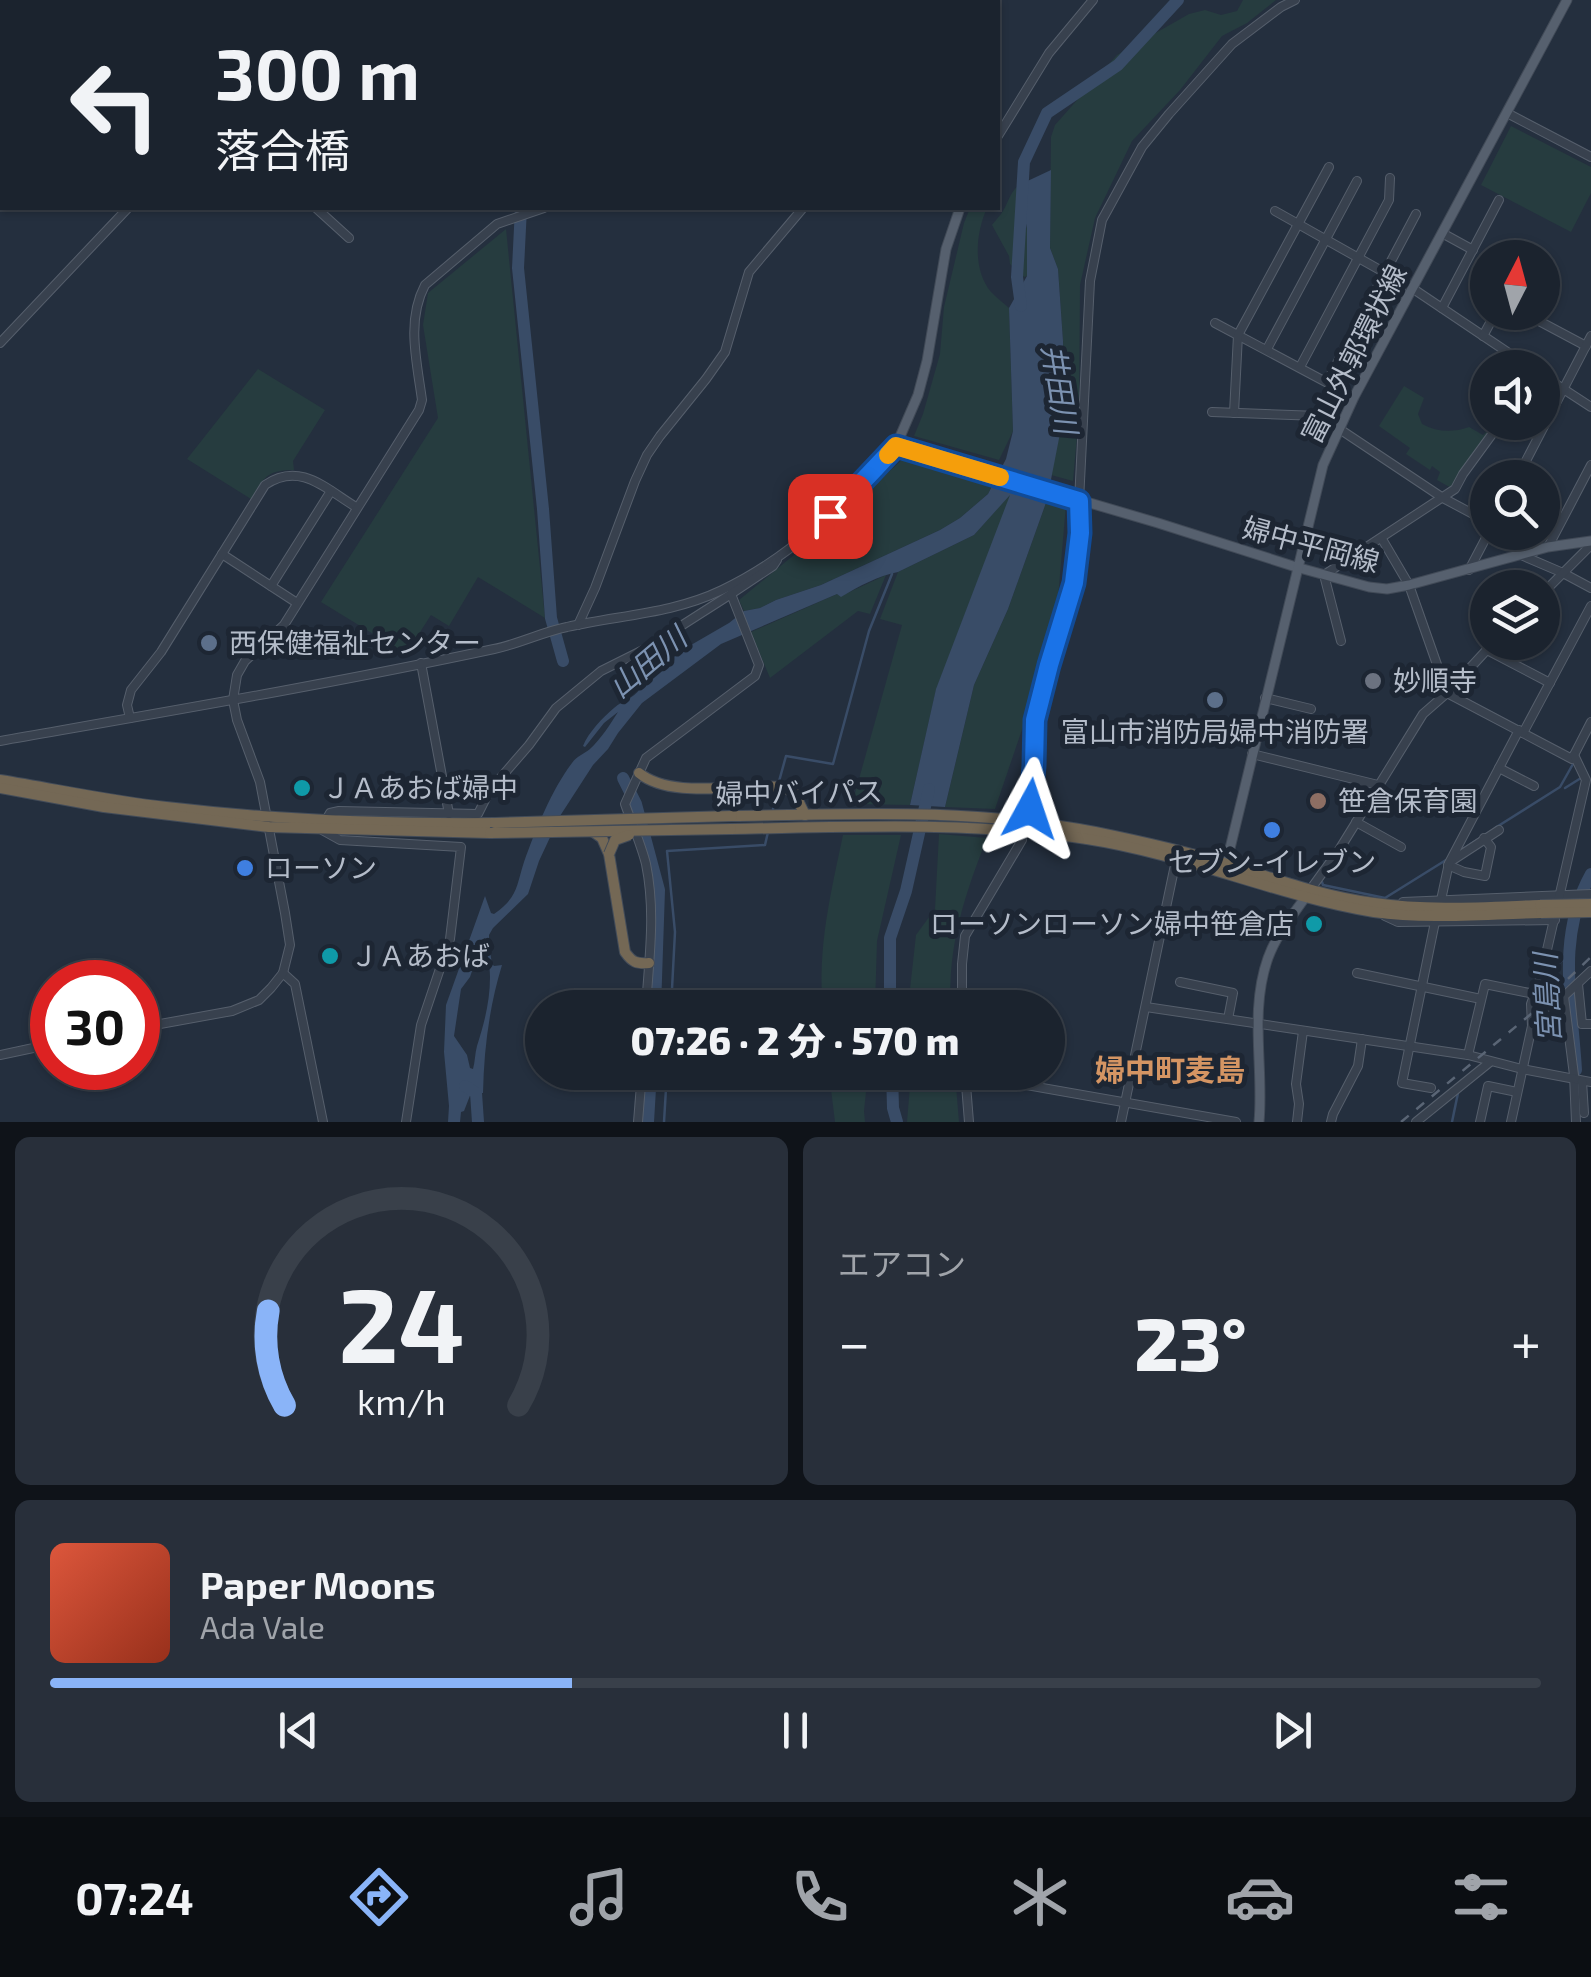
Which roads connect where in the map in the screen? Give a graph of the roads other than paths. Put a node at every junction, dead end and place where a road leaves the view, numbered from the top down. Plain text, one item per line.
1 (1294, 0) edge
2 (1567, 0) edge
3 (1091, 2) edge
4 (1507, 112) junction
5 (1000, 133) edge
6 (1591, 158) edge
7 (1329, 168) dead end
8 (1390, 178) dead end
9 (1357, 181) dead end
10 (1499, 200) dead end
11 (126, 210) edge
12 (318, 210) edge
13 (539, 210) edge
14 (801, 210) edge
15 (959, 210) edge
16 (1274, 211) dead end
17 (1416, 214) dead end
18 (1299, 224) junction
19 (1442, 233) junction
20 (349, 238) dead end
21 (1326, 239) junction
22 (1478, 240) edge
23 (1470, 248) edge
24 (1470, 256) edge
25 (1358, 257) junction
26 (1385, 272) junction
27 (1412, 288) junction
28 (1442, 308) junction
29 (1216, 323) dead end
30 (1486, 330) edge
31 (1556, 330) edge
32 (1238, 335) junction
33 (1483, 336) junction
34 (1591, 336) edge
35 (0, 343) edge
36 (1586, 346) junction
37 (1268, 349) junction
38 (1504, 350) edge
39 (1300, 367) junction
40 (1327, 382) junction
41 (1560, 387) edge
42 (1563, 389) junction
43 (1354, 397) junction
44 (1591, 407) edge
45 (1212, 412) dead end
46 (1234, 413) junction
47 (1338, 429) junction
48 (1488, 440) edge
49 (900, 447) junction
50 (1527, 460) edge
51 (1591, 465) edge
52 (330, 492) junction
53 (1443, 498) junction
54 (1079, 501) junction
55 (356, 507) junction
56 (1470, 512) edge
57 (1560, 524) edge
58 (1382, 539) junction
59 (1591, 543) edge
60 (1560, 546) edge
61 (1480, 550) edge
62 (1538, 550) edge
63 (1535, 551) joint
64 (222, 554) junction
65 (1521, 556) junction
66 (778, 558) junction
67 (1296, 568) junction
68 (1469, 570) junction
69 (1563, 573) junction
70 (1324, 575) junction
71 (1560, 576) edge
72 (1408, 585) junction
73 (271, 586) junction
74 (1591, 588) edge
75 (732, 595) junction
76 (297, 603) junction
77 (1591, 606) edge
78 (578, 625) junction
79 (1341, 641) dead end
80 (1478, 660) edge
81 (1506, 660) edge
82 (421, 663) junction
83 (1550, 683) junction
84 (1447, 693) junction
85 (1265, 698) junction
86 (233, 700) junction
87 (1310, 709) dead end
88 (130, 718) junction
89 (1591, 722) edge
90 (1521, 732) junction
91 (0, 742) edge
92 (1252, 754) junction
93 (1574, 755) junction
94 (1499, 768) junction
95 (637, 777) junction
96 (0, 784) edge
97 (1378, 785) junction
98 (1534, 786) dead end
99 (781, 787) junction
100 (1030, 809) dead end
101 (448, 814) junction
102 (804, 815) junction
103 (732, 816) junction
104 (268, 822) junction
105 (1356, 822) junction
106 (324, 825) junction
107 (1005, 825) junction
108 (493, 828) junction
109 (592, 830) junction
110 (680, 830) junction
111 (1499, 830) dead end
112 (1484, 838) junction
113 (1022, 840) dead end
114 (1400, 847) dead end
115 (609, 854) junction
116 (1176, 860) junction
117 (1449, 864) junction
118 (1225, 868) junction
119 (1309, 893) junction
120 (1591, 894) edge
121 (1560, 897) junction
122 (1441, 900) junction
123 (1591, 904) edge
124 (1374, 908) junction
125 (1541, 909) junction
126 (1591, 912) edge
127 (1554, 920) junction
128 (1435, 922) junction
129 (649, 963) junction
130 (1591, 970) edge
131 (282, 972) junction
132 (1356, 973) dead end
133 (1180, 982) dead end
134 (1422, 987) junction
135 (1577, 987) junction
136 (1591, 987) edge
137 (647, 990) edge
138 (962, 990) edge
139 (1534, 994) junction
140 (1566, 996) junction
141 (1481, 1000) junction
142 (1146, 1006) junction
143 (1228, 1019) junction
144 (160, 1024) edge
145 (1591, 1024) edge
146 (1257, 1025) junction
147 (1532, 1026) junction
148 (1303, 1031) junction
149 (1362, 1039) junction
150 (1410, 1046) junction
151 (30, 1049) edge
152 (0, 1055) edge
153 (1468, 1055) junction
154 (1490, 1062) junction
155 (1522, 1069) junction
156 (1582, 1080) edge
157 (1431, 1088) dead end
158 (641, 1090) edge
159 (967, 1090) edge
160 (1056, 1090) edge
161 (1517, 1092) junction
162 (1125, 1102) junction
163 (1432, 1108) junction
164 (1575, 1108) junction
165 (1588, 1117) edge
166 (322, 1122) edge
167 (406, 1122) edge
168 (638, 1122) edge
169 (970, 1122) edge
170 (1121, 1122) edge
171 (1236, 1122) edge
172 (1260, 1122) edge
173 (1297, 1122) edge
174 (1332, 1122) edge
175 (1416, 1122) edge
176 (1429, 1122) edge
177 (1480, 1122) edge
178 (1510, 1122) edge
179 (1576, 1122) edge

1 - 54 street
2 - 4 main road, 富山外郭環状線
3 - 5 street
4 - 6 street
4 - 19 main road, 富山外郭環状線
7 - 18 street
8 - 25 street
9 - 21 street
10 - 22 street
11 - 35 street
12 - 20 street
13 - 55 street
14 - 78 street
15 - 49 main road
16 - 18 street
17 - 26 street
18 - 21 street
18 - 32 street
19 - 23 street
19 - 27 main road, 富山外郭環状線
21 - 25 street
21 - 37 street
24 - 28 street
25 - 26 street
25 - 39 street
26 - 27 street
26 - 40 street
27 - 28 street
27 - 43 main road, 富山外郭環状線
28 - 33 street
29 - 32 street
30 - 33 street
31 - 36 street
32 - 37 street
32 - 46 street
33 - 38 street
34 - 36 street
36 - 42 street
37 - 39 street
39 - 40 street
40 - 43 street
41 - 42 street
42 - 44 street
42 - 50 street
43 - 47 main road, 富山外郭環状線
45 - 46 street
46 - 47 street
47 - 53 street
47 - 67 main road, 富山外郭環状線
48 - 53 street
49 - 54 main road, 婦中平岡線
49 - 66 street
51 - 57 street
52 - 55 street
52 - 64 street
52 - 73 street
53 - 56 street
53 - 58 street
54 - 67 main road, 婦中平岡線
54 - 100 street
55 - 76 street
58 - 70 street
58 - 72 street
59 - 60 main road, 婦中平岡線
59 - 69 street
61 - 68 street
62 - 63 main road, 婦中平岡線
63 - 65 main road, 婦中平岡線
64 - 73 street
64 - 88 street
65 - 68 main road, 婦中平岡線
65 - 69 street
66 - 75 street
66 - 78 street
67 - 70 main road, 婦中平岡線
67 - 85 main road, 富山外郭環状線
68 - 72 main road, 婦中平岡線
69 - 71 street
69 - 74 street
70 - 72 main road, 婦中平岡線
70 - 79 street
72 - 84 street
73 - 76 street
75 - 95 street
75 - 101 street
76 - 86 street
77 - 83 street
78 - 82 street
80 - 84 street
81 - 83 street
82 - 86 street
82 - 101 street
83 - 90 street
84 - 90 street
84 - 97 street
85 - 87 street
85 - 92 main road, 富山外郭環状線
86 - 88 street
86 - 104 street
88 - 91 street
89 - 93 street
90 - 93 street
90 - 94 street
92 - 97 street
92 - 118 main road, 富山外郭環状線
93 - 121 street
94 - 98 street
94 - 117 street
95 - 99 highway
95 - 129 street
96 - 104 highway, 婦中バイパス
97 - 105 street
99 - 102 highway
99 - 103 highway
101 - 106 street
102 - 103 highway, 婦中バイパス
102 - 107 highway, 婦中バイパス
103 - 108 highway, 婦中バイパス, bridge
104 - 106 highway, 婦中バイパス
104 - 131 street
105 - 114 street
105 - 119 street
106 - 108 highway, 婦中バイパス
106 - 167 street
107 - 110 highway, 婦中バイパス, bridge
107 - 116 highway, 婦中バイパス
107 - 118 highway, 婦中バイパス
108 - 109 highway, 婦中バイパス, bridge
109 - 110 highway, 婦中バイパス, bridge
109 - 115 highway, bridge
110 - 115 highway, bridge
111 - 112 street
112 - 117 street
112 - 117 street
113 - 138 street
115 - 129 highway
116 - 118 highway, 婦中バイパス
116 - 142 street
117 - 122 street
118 - 119 highway, 婦中バイパス
119 - 124 highway, 婦中バイパス
119 - 146 main road
120 - 121 street
121 - 122 street
121 - 127 street
122 - 124 street
123 - 125 highway, 婦中バイパス, bridge
124 - 125 highway, 婦中バイパス
124 - 128 street
125 - 126 highway, 婦中バイパス, bridge
127 - 128 street
127 - 139 street
128 - 134 street
129 - 137 street
130 - 135 street
131 - 144 street
131 - 166 street
132 - 134 street
133 - 143 street
134 - 141 street
134 - 150 street
135 - 136 street
135 - 140 street
135 - 145 street
139 - 141 street
139 - 147 street
140 - 147 street
140 - 156 street
141 - 153 street
142 - 143 street
142 - 162 street
143 - 146 street
146 - 148 street
146 - 172 main road
147 - 155 street
148 - 149 street
148 - 173 street
149 - 150 street
149 - 174 street
150 - 153 street
150 - 157 street
151 - 152 street
153 - 154 street
154 - 155 street
154 - 163 street
155 - 156 street
155 - 161 street
156 - 164 street
156 - 165 street
158 - 168 street
159 - 169 street
160 - 162 street
161 - 177 street
161 - 178 street
162 - 170 street
162 - 171 street
163 - 175 street
163 - 176 street
164 - 165 street
164 - 179 street

